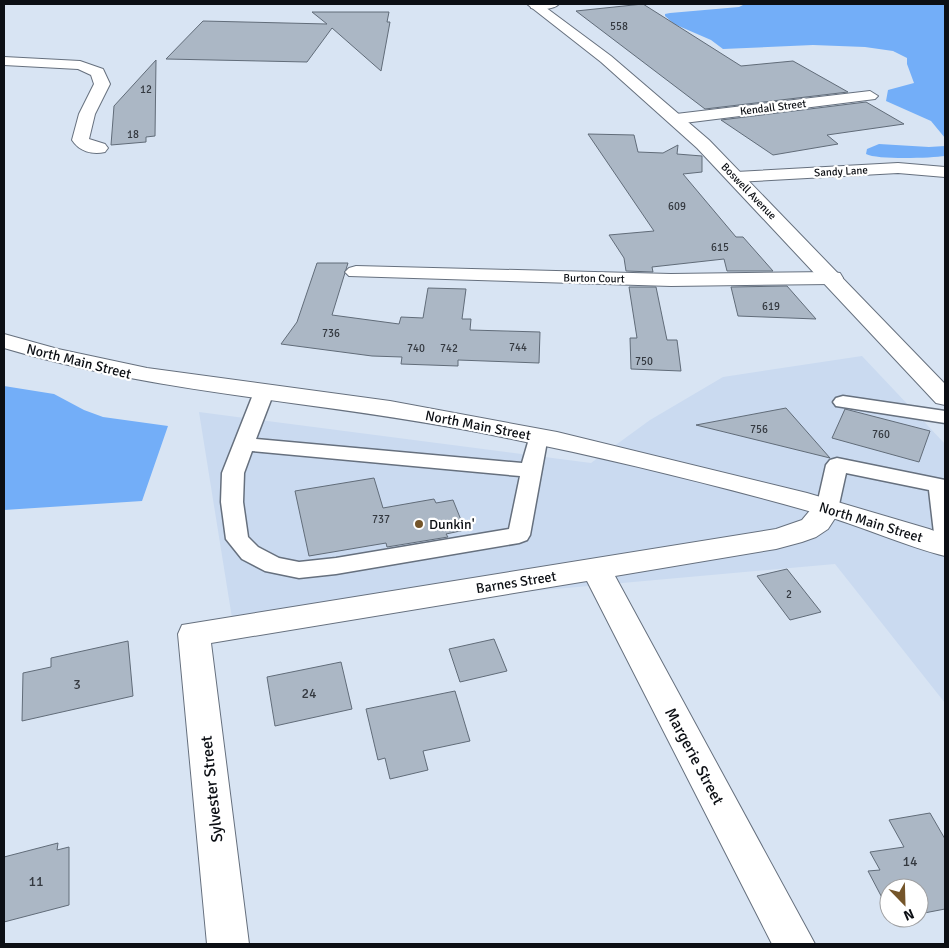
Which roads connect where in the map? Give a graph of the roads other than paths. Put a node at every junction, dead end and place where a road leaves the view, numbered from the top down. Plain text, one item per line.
1 (541, 4) edge
2 (4, 61) edge
3 (870, 96) dead end
4 (676, 119) junction
5 (99, 148) dead end
6 (945, 172) edge
7 (736, 177) junction
8 (356, 272) dead end
9 (832, 278) junction
10 (4, 341) edge
11 (264, 392) junction
12 (945, 398) edge
13 (843, 402) dead end
14 (945, 418) edge
15 (538, 436) junction
16 (244, 444) junction
17 (532, 470) junction
18 (942, 482) edge
19 (827, 509) junction
20 (945, 533) edge
21 (945, 546) edge
22 (596, 569) junction
23 (194, 634) joint
24 (228, 944) edge
25 (794, 944) edge

1 - 4 street, Boswell Avenue
2 - 5 street
3 - 4 street, Kendall Street
4 - 7 street, Boswell Avenue
6 - 7 street, Sandy Lane
7 - 9 street, Boswell Avenue
8 - 9 street, Burton Court
9 - 12 street, Boswell Avenue
10 - 11 street, North Main Street
11 - 15 street, North Main Street
11 - 16 lane
13 - 14 lane
15 - 17 lane
15 - 19 street, North Main Street
16 - 17 lane
16 - 17 lane
18 - 19 lane
18 - 20 lane
19 - 21 street, North Main Street
19 - 22 street, Barnes Street
22 - 23 street, Barnes Street
22 - 25 street, Margerie Street
23 - 24 street, Sylvester Street

